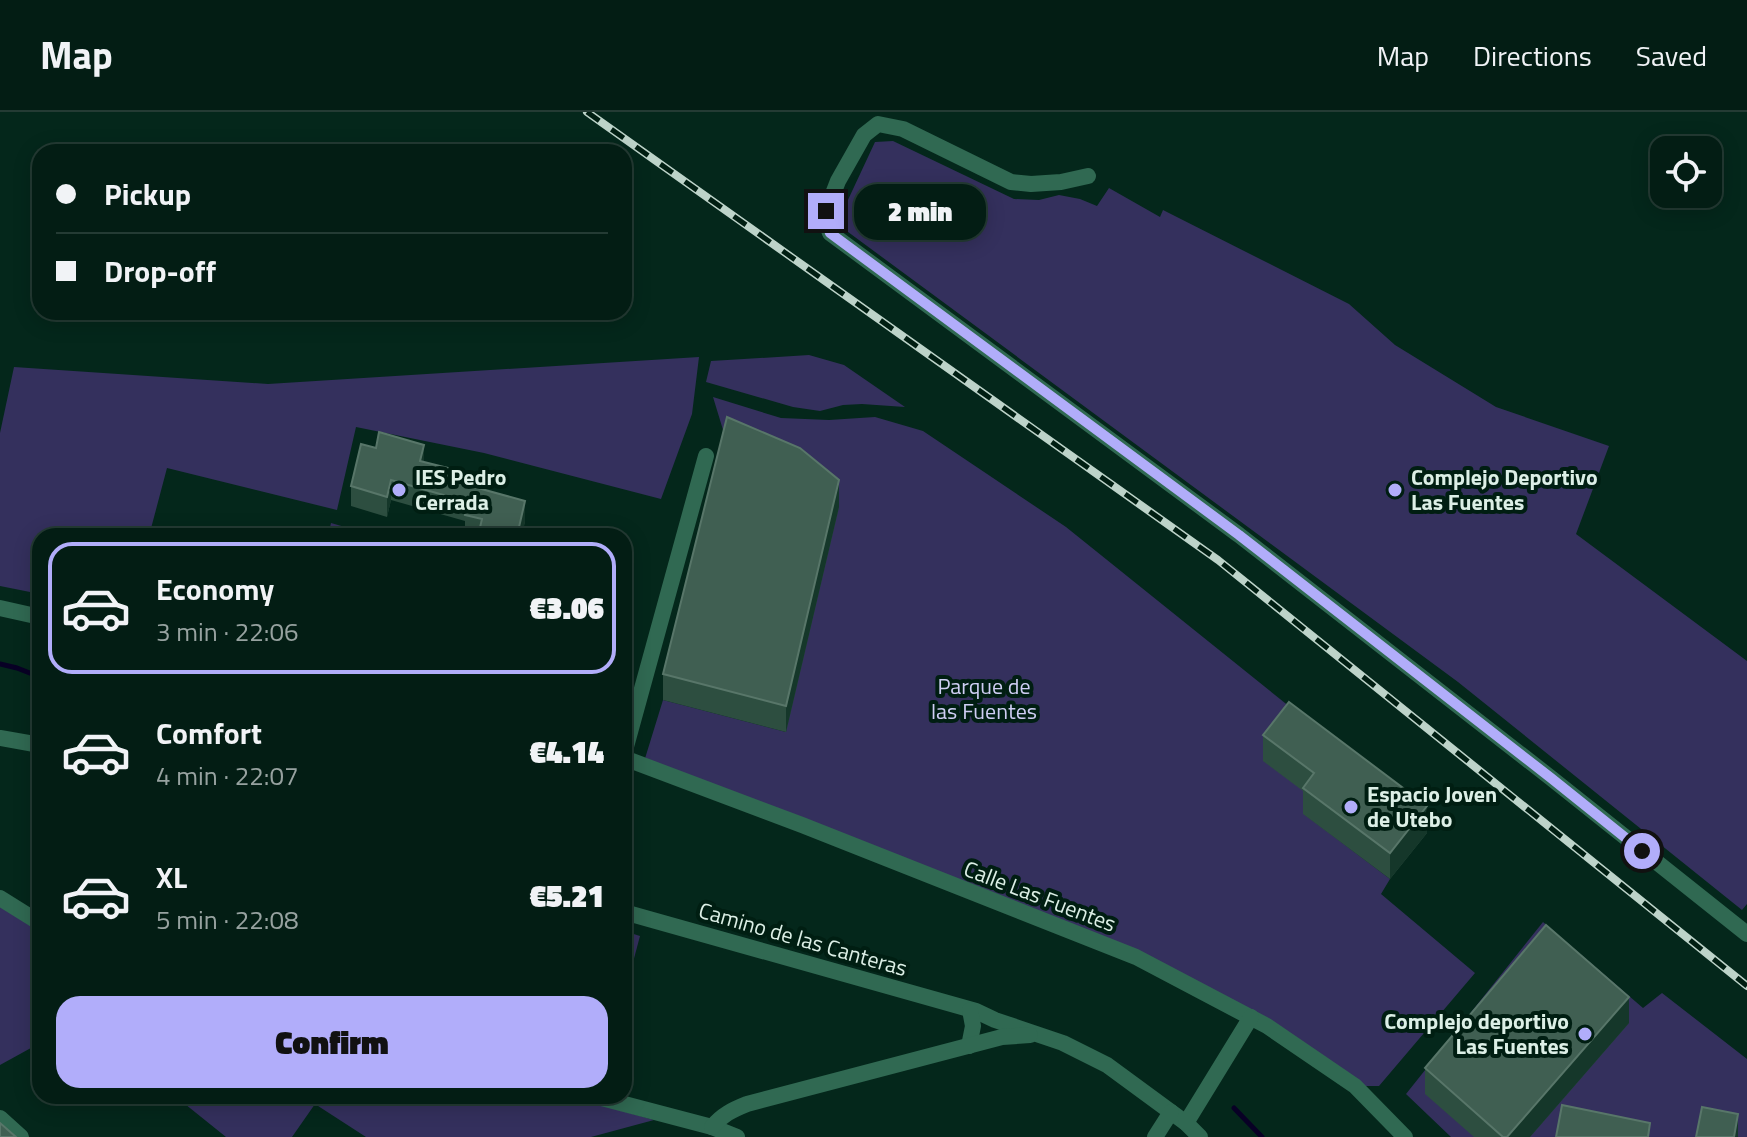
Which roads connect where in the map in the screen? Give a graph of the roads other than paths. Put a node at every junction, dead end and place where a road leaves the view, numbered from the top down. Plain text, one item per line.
1 (1088, 176) dead end
2 (706, 456) dead end
3 (0, 608) edge
4 (32, 615) edge
5 (632, 727) edge
6 (0, 738) edge
7 (32, 744) edge
8 (632, 759) edge
9 (0, 898) edge
10 (632, 914) edge
11 (32, 918) edge
12 (1747, 934) edge
13 (970, 1010) junction
14 (987, 1016) junction
15 (1251, 1017) junction
16 (1040, 1035) junction
17 (986, 1041) junction
18 (969, 1046) junction
19 (624, 1104) edge
20 (1171, 1112) junction
21 (0, 1118) edge
22 (1186, 1123) junction
23 (712, 1127) junction
24 (21, 1137) edge
25 (737, 1137) edge
26 (1155, 1137) edge
27 (1200, 1137) edge
28 (1405, 1137) edge

1 - 12 street
2 - 5 street
3 - 4 street
6 - 7 street
8 - 15 street, Calle Las Fuentes
9 - 11 street
10 - 13 street, Camino de las Canteras
13 - 14 street, Camino de las Canteras
13 - 18 street
14 - 16 street, Camino de las Canteras
14 - 17 street
15 - 22 street
15 - 28 street, Calle Las Fuentes
16 - 17 street
16 - 20 street, Camino de las Canteras
17 - 18 street
18 - 23 street
19 - 23 street
20 - 22 street, Camino de las Canteras
20 - 26 street
21 - 24 street
22 - 27 street, Camino de las Canteras
23 - 25 street

